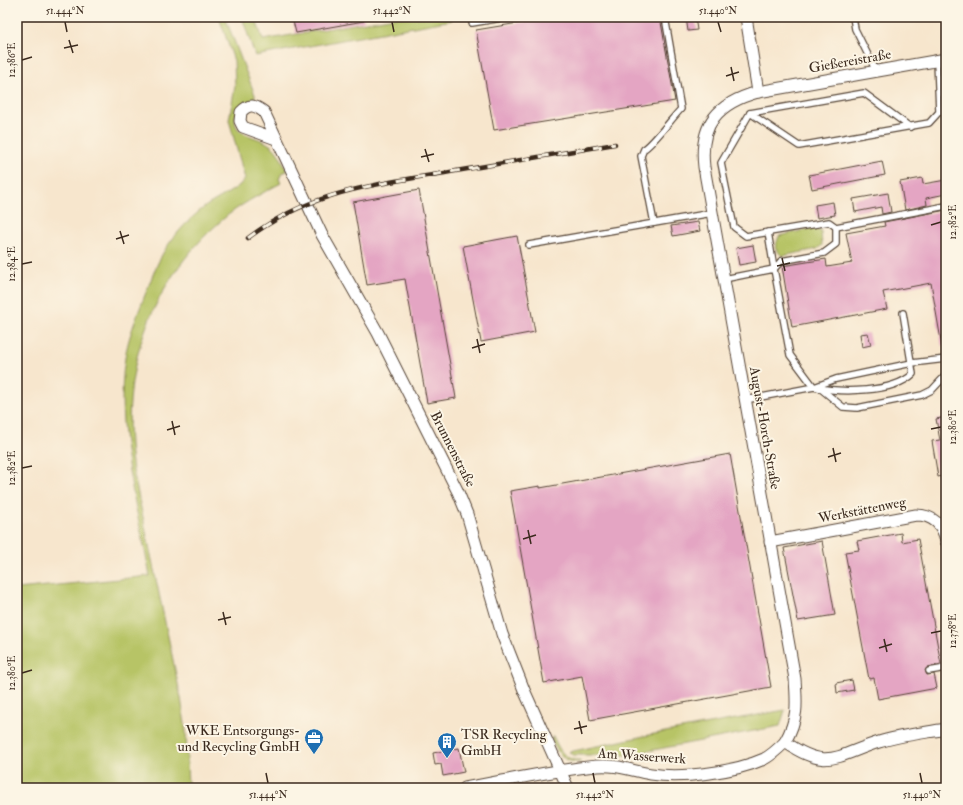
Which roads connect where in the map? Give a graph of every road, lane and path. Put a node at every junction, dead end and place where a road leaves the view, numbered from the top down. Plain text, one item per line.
1 (508, 17) edge
2 (665, 17) edge
3 (746, 17) edge
4 (853, 17) edge
5 (472, 23) dead end
6 (942, 60) edge
7 (876, 71) junction
8 (758, 92) junction
9 (750, 113) junction
10 (714, 118) joint
11 (910, 127) junction
12 (276, 138) dead end
13 (946, 206) edge
14 (712, 212) junction
15 (654, 223) junction
16 (836, 227) junction
17 (768, 232) junction
18 (529, 245) dead end
19 (774, 269) junction
20 (724, 280) junction
21 (903, 313) dead end
22 (946, 359) edge
23 (912, 363) junction
24 (946, 375) edge
25 (836, 379) junction
26 (814, 387) junction
27 (821, 389) junction
28 (829, 391) junction
29 (745, 400) junction
30 (946, 541) edge
31 (770, 542) junction
32 (946, 668) edge
33 (929, 671) dead end
34 (946, 729) edge
35 (785, 742) junction
36 (560, 771) junction
37 (465, 788) edge
38 (568, 788) edge

1 - 5 lane
2 - 15 lane
3 - 8 street
4 - 7 lane
6 - 7 street, Gießereistraße
6 - 11 lane
7 - 8 street, Gießereistraße
8 - 10 street, Gießereistraße
9 - 11 lane
9 - 11 lane
9 - 17 lane
10 - 14 street, August-Horch-Straße
12 - 36 street, Brunnenstraße
13 - 16 lane
14 - 15 lane
14 - 20 street, August-Horch-Straße
15 - 18 lane
16 - 17 lane
16 - 19 lane
17 - 19 lane
19 - 20 lane
19 - 26 lane
20 - 29 street, August-Horch-Straße
21 - 23 lane
22 - 23 lane
23 - 25 lane
23 - 28 lane
24 - 27 lane
25 - 26 lane
25 - 28 lane
26 - 27 lane
26 - 29 lane
27 - 28 lane
29 - 31 street, August-Horch-Straße
30 - 31 street, Werkstättenweg
31 - 35 street, August-Horch-Straße
32 - 33 lane
34 - 35 street
35 - 36 street, Am Wasserwerk
36 - 37 street, Am Wasserwerk
36 - 38 street, Brunnenstraße

